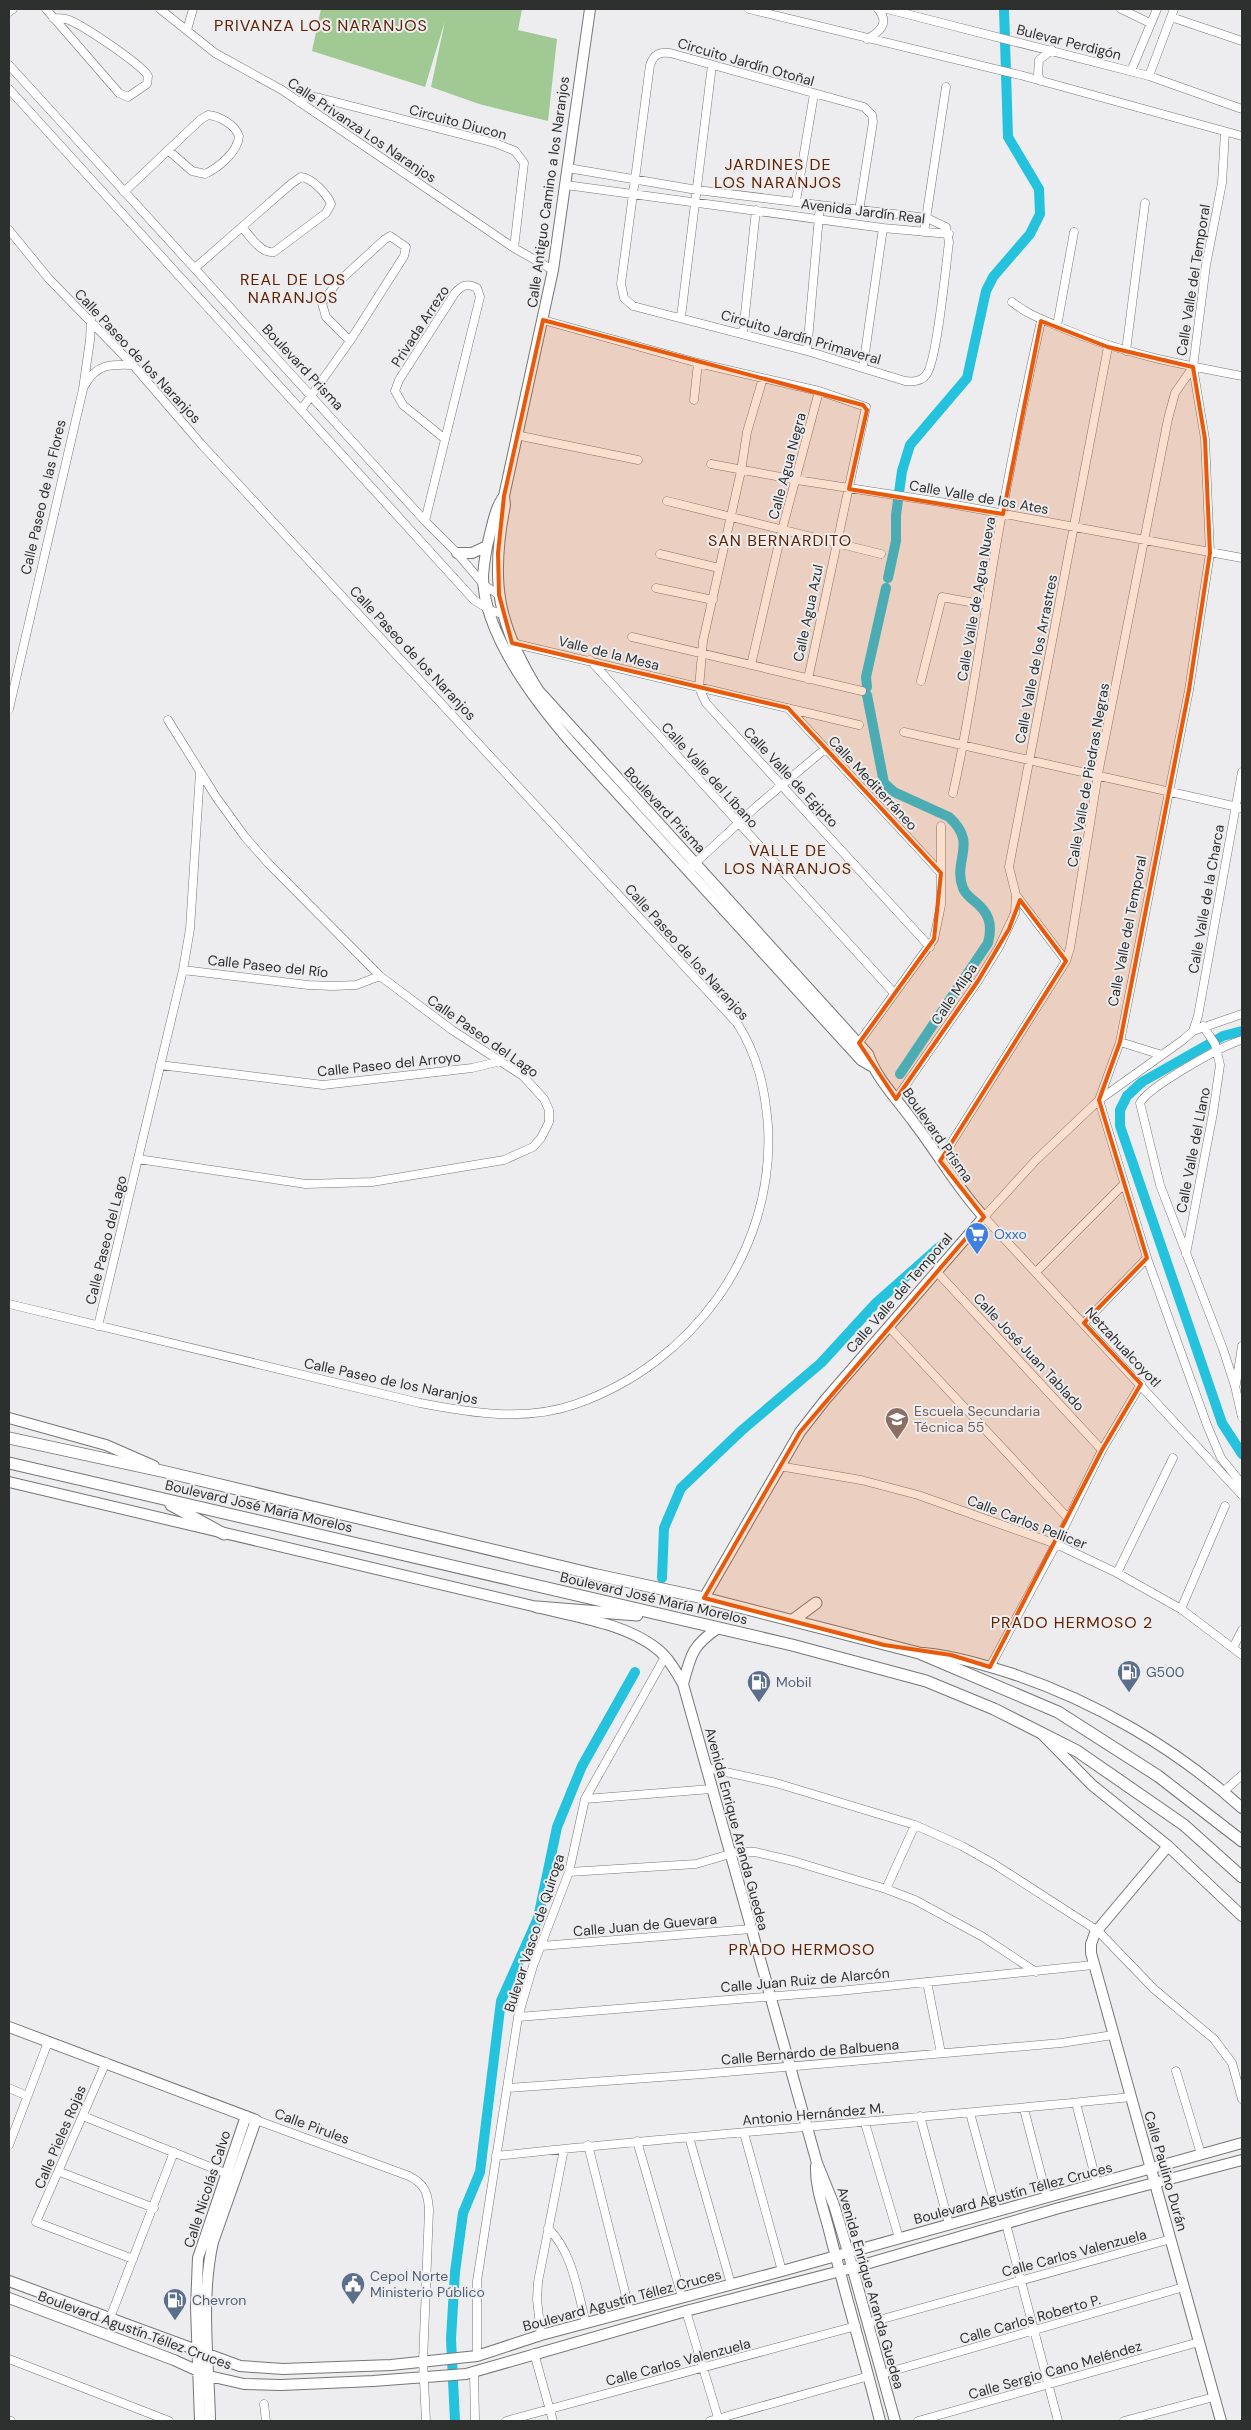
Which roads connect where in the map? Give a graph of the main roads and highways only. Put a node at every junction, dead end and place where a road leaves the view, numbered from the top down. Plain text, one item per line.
1 (9, 1438) edge
2 (9, 1463) edge
3 (158, 1498) junction
4 (224, 1534) road end
5 (816, 1604) dead end
6 (537, 1607) road end
7 (680, 1619) junction
8 (794, 1620) junction
9 (1242, 1841) edge
10 (1242, 1877) edge

1 - 8 main road, Boulevard José María Morelos
2 - 3 main road, Boulevard José María Morelos
3 - 4 main road
3 - 7 main road, Boulevard José María Morelos
5 - 8 main road
6 - 7 main road
7 - 10 main road, Boulevard José María Morelos
8 - 9 main road, Boulevard José María Morelos

